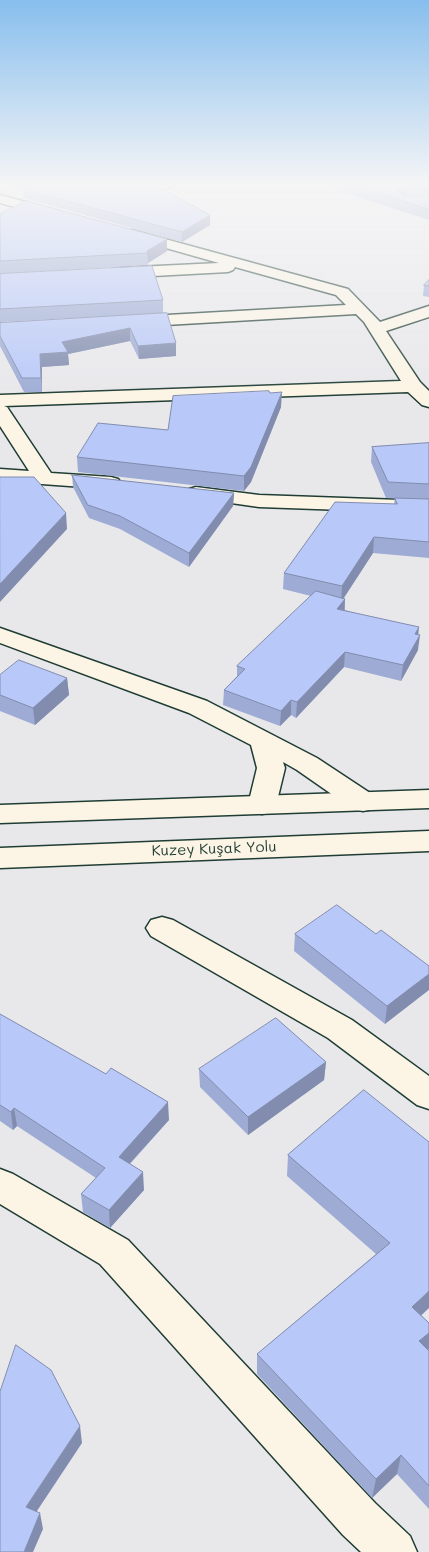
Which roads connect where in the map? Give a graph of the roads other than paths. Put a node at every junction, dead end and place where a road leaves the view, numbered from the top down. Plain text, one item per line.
1 (210, 255) edge
2 (250, 266) junction
3 (100, 274) edge
4 (360, 309) junction
5 (429, 311) edge
6 (117, 322) edge
7 (377, 330) junction
8 (413, 386) junction
9 (0, 401) edge
10 (429, 401) edge
11 (0, 412) edge
12 (0, 475) edge
13 (44, 478) junction
14 (126, 485) edge
15 (174, 490) edge
16 (429, 507) edge
17 (0, 635) edge
18 (263, 741) junction
19 (429, 799) edge
20 (363, 802) junction
21 (262, 805) junction
22 (0, 814) edge
23 (429, 841) edge
24 (0, 858) edge
25 (162, 928) dead end
26 (429, 1095) edge
27 (0, 1185) edge
28 (394, 1552) edge

1 - 2 street
2 - 3 street
2 - 4 street
4 - 6 street
4 - 7 street
5 - 7 street
7 - 8 street
8 - 9 street
8 - 10 street
11 - 13 street
12 - 13 street
13 - 14 street
15 - 16 street
17 - 18 street
18 - 20 street
18 - 21 street
19 - 20 street
20 - 21 street
21 - 22 street
23 - 24 street, Kuzey Kuşak Yolu
25 - 26 street
27 - 28 street

